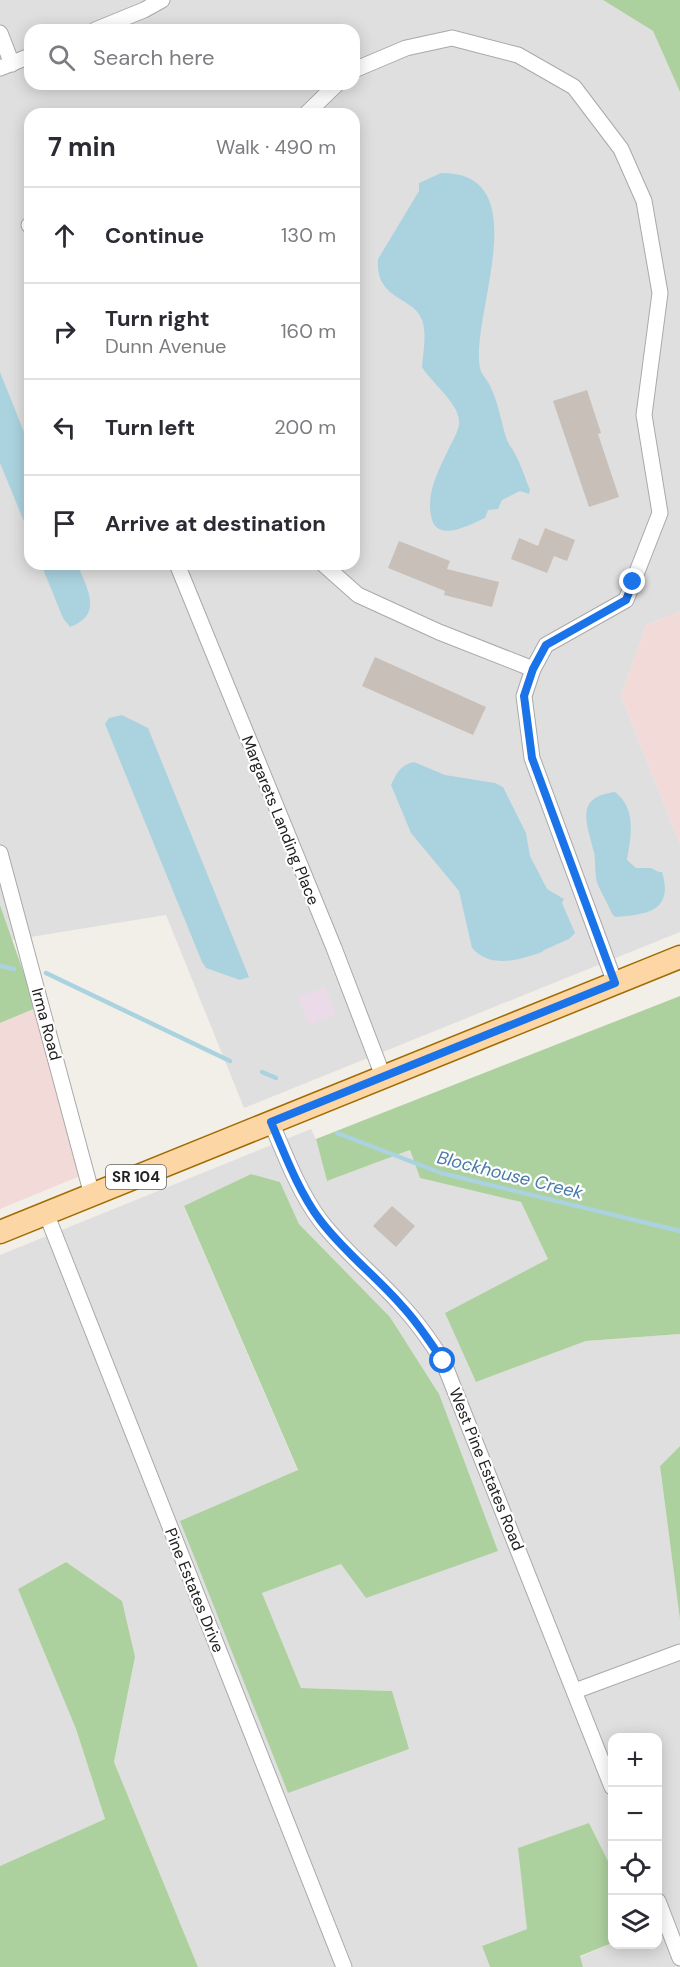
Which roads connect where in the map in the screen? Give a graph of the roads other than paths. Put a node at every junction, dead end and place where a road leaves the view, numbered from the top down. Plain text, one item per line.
1 (162, 0) edge
2 (110, 24) edge
3 (0, 33) edge
4 (24, 58) edge
5 (6, 66) edge
6 (360, 67) edge
7 (331, 90) edge
8 (312, 108) edge
9 (179, 570) edge
10 (329, 570) edge
11 (533, 669) junction
12 (0, 853) edge
13 (680, 957) edge
14 (615, 983) junction
15 (383, 1076) junction
16 (271, 1122) junction
17 (92, 1195) junction
18 (46, 1213) junction
19 (0, 1232) edge
20 (680, 1652) edge
21 (575, 1691) junction
22 (608, 1777) edge
23 (662, 1913) edge
24 (680, 1958) edge
25 (344, 1967) edge

1 - 2 street
3 - 5 street
4 - 5 street
6 - 11 street
7 - 8 street
9 - 15 street, Margarets Landing Place
10 - 11 street
11 - 14 street
12 - 17 street, Irma Road
13 - 14 main road, SR 104
14 - 15 main road, SR 104
15 - 16 main road, SR 104
16 - 17 main road, SR 104
16 - 21 street, West Pine Estates Road
17 - 18 main road, SR 104
18 - 19 main road, SR 104
18 - 25 street, Pine Estates Drive
20 - 21 street
21 - 22 street, West Pine Estates Road
23 - 24 street

